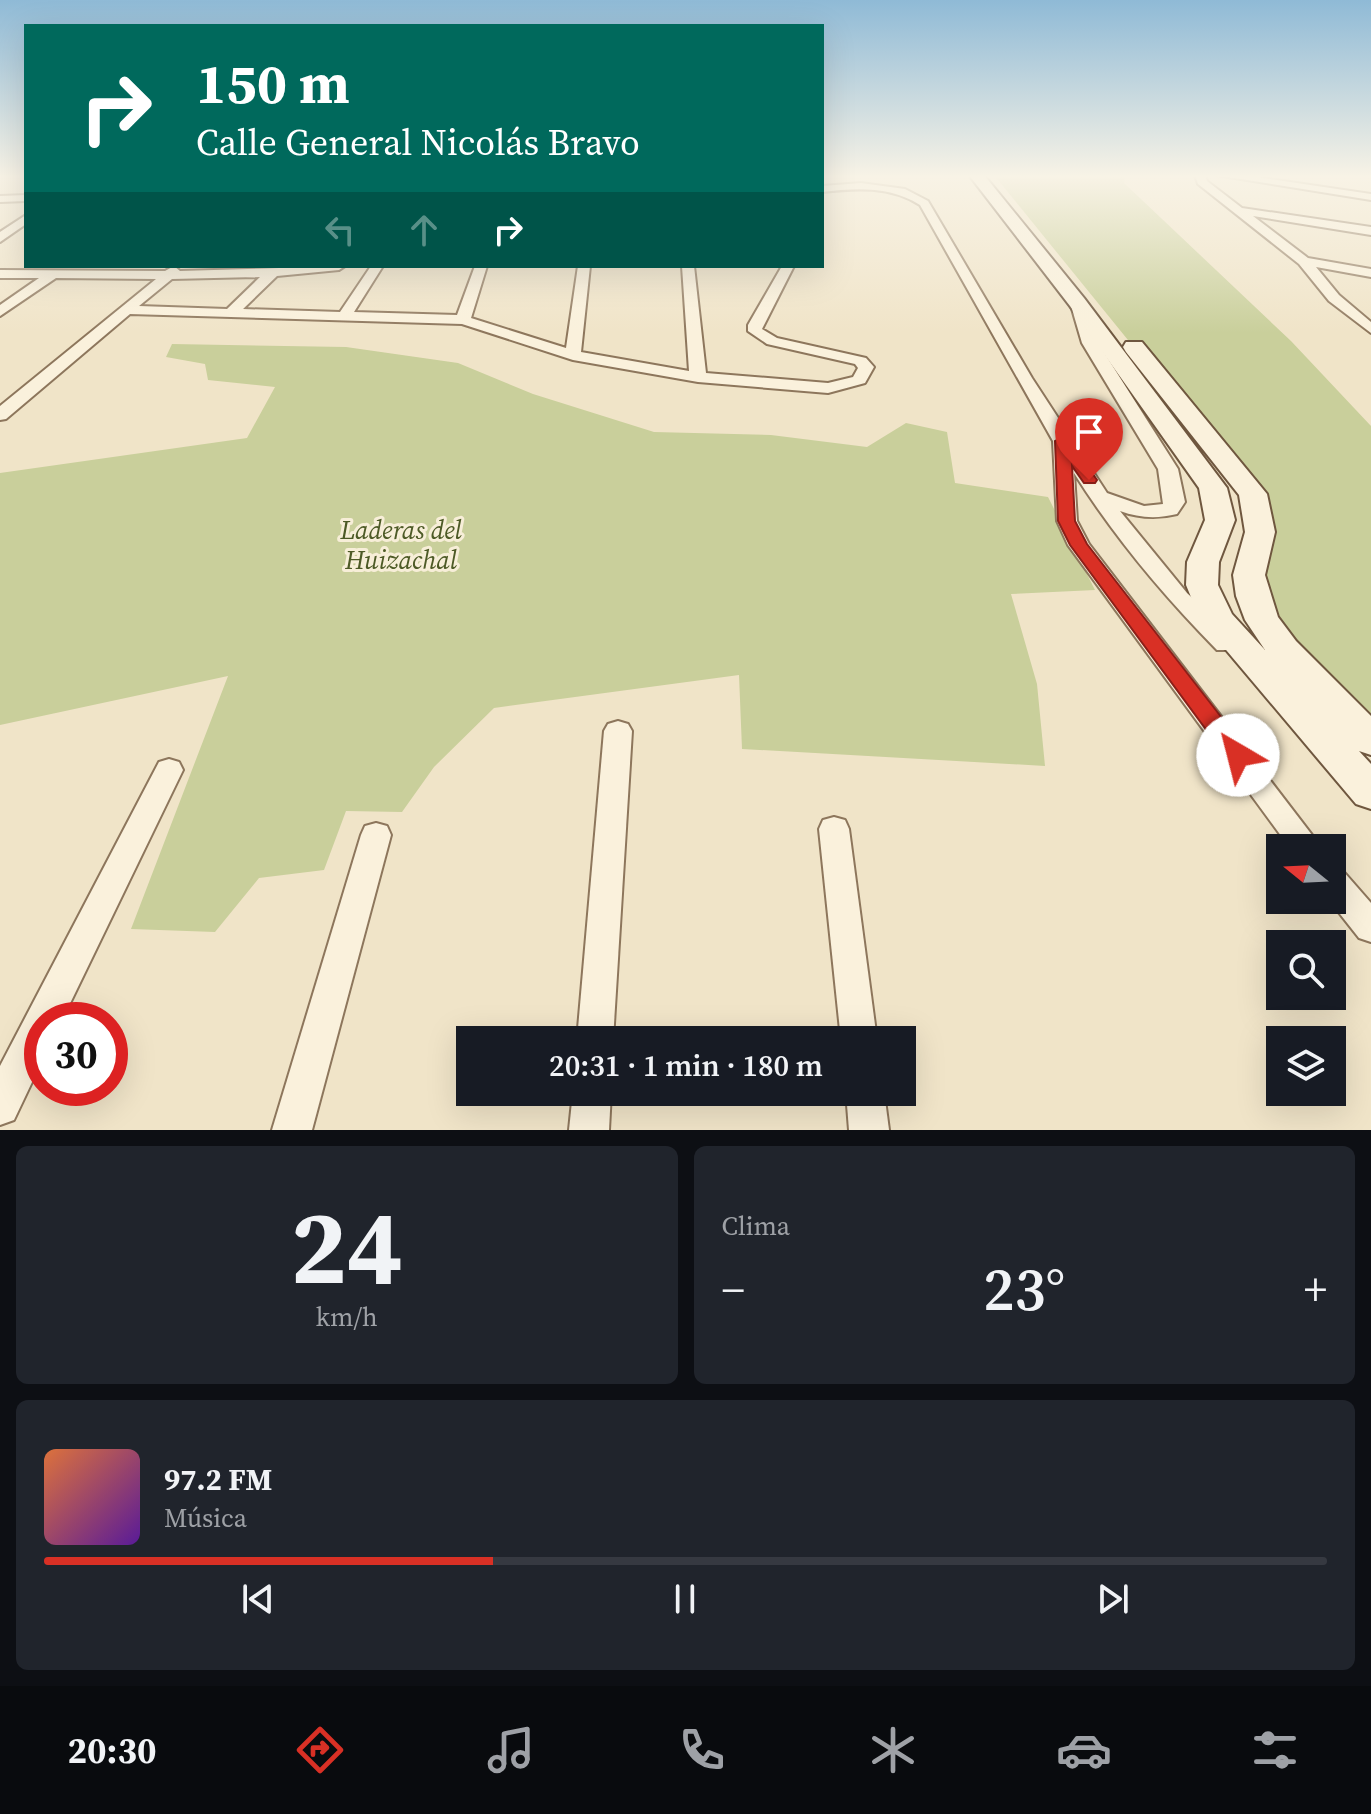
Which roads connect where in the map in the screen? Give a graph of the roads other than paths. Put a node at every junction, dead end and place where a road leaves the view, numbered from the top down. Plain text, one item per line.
1 (938, 228) edge
2 (1018, 228) edge
3 (1037, 228) edge
4 (1261, 228) edge
5 (1350, 228) edge
6 (1371, 231) edge
7 (1304, 261) junction
8 (320, 268) edge
9 (376, 268) edge
10 (480, 268) edge
11 (584, 268) edge
12 (688, 268) edge
13 (787, 268) edge
14 (174, 270) edge
15 (58, 271) edge
16 (272, 273) junction
17 (1371, 273) edge
18 (0, 274) edge
19 (1077, 302) junction
20 (129, 310) junction
21 (0, 312) edge
22 (232, 312) junction
23 (345, 315) junction
24 (463, 320) junction
25 (1371, 329) edge
26 (573, 355) junction
27 (698, 377) junction
28 (0, 415) edge
29 (1062, 441) junction
30 (1102, 498) junction
31 (1283, 694) junction
32 (618, 731) dead end
33 (1371, 740) edge
34 (169, 770) dead end
35 (1371, 792) edge
36 (834, 829) dead end
37 (1296, 834) edge
38 (376, 835) dead end
39 (1346, 898) edge
40 (1371, 927) edge
41 (53, 1002) edge
42 (596, 1026) edge
43 (857, 1026) edge
44 (24, 1059) edge
45 (0, 1106) edge
46 (591, 1106) edge
47 (866, 1106) edge
48 (292, 1130) edge
49 (589, 1130) edge
50 (869, 1130) edge

1 - 29 street
2 - 19 main road
3 - 33 main road
4 - 7 street
5 - 6 street
7 - 17 street
7 - 25 street
8 - 16 street
9 - 23 street
10 - 24 street
11 - 26 street
12 - 27 street
13 - 27 street
14 - 15 street
14 - 16 street
14 - 20 street
15 - 18 street
15 - 21 street
16 - 22 street
19 - 30 street
19 - 31 main road
20 - 22 street
20 - 28 street
22 - 23 street
23 - 24 street
24 - 26 street
26 - 27 street
29 - 30 street
29 - 37 street
30 - 31 street
31 - 35 main road
32 - 42 street
34 - 41 street
36 - 43 street
38 - 48 street
39 - 40 street
44 - 45 street
46 - 49 street
47 - 50 street

